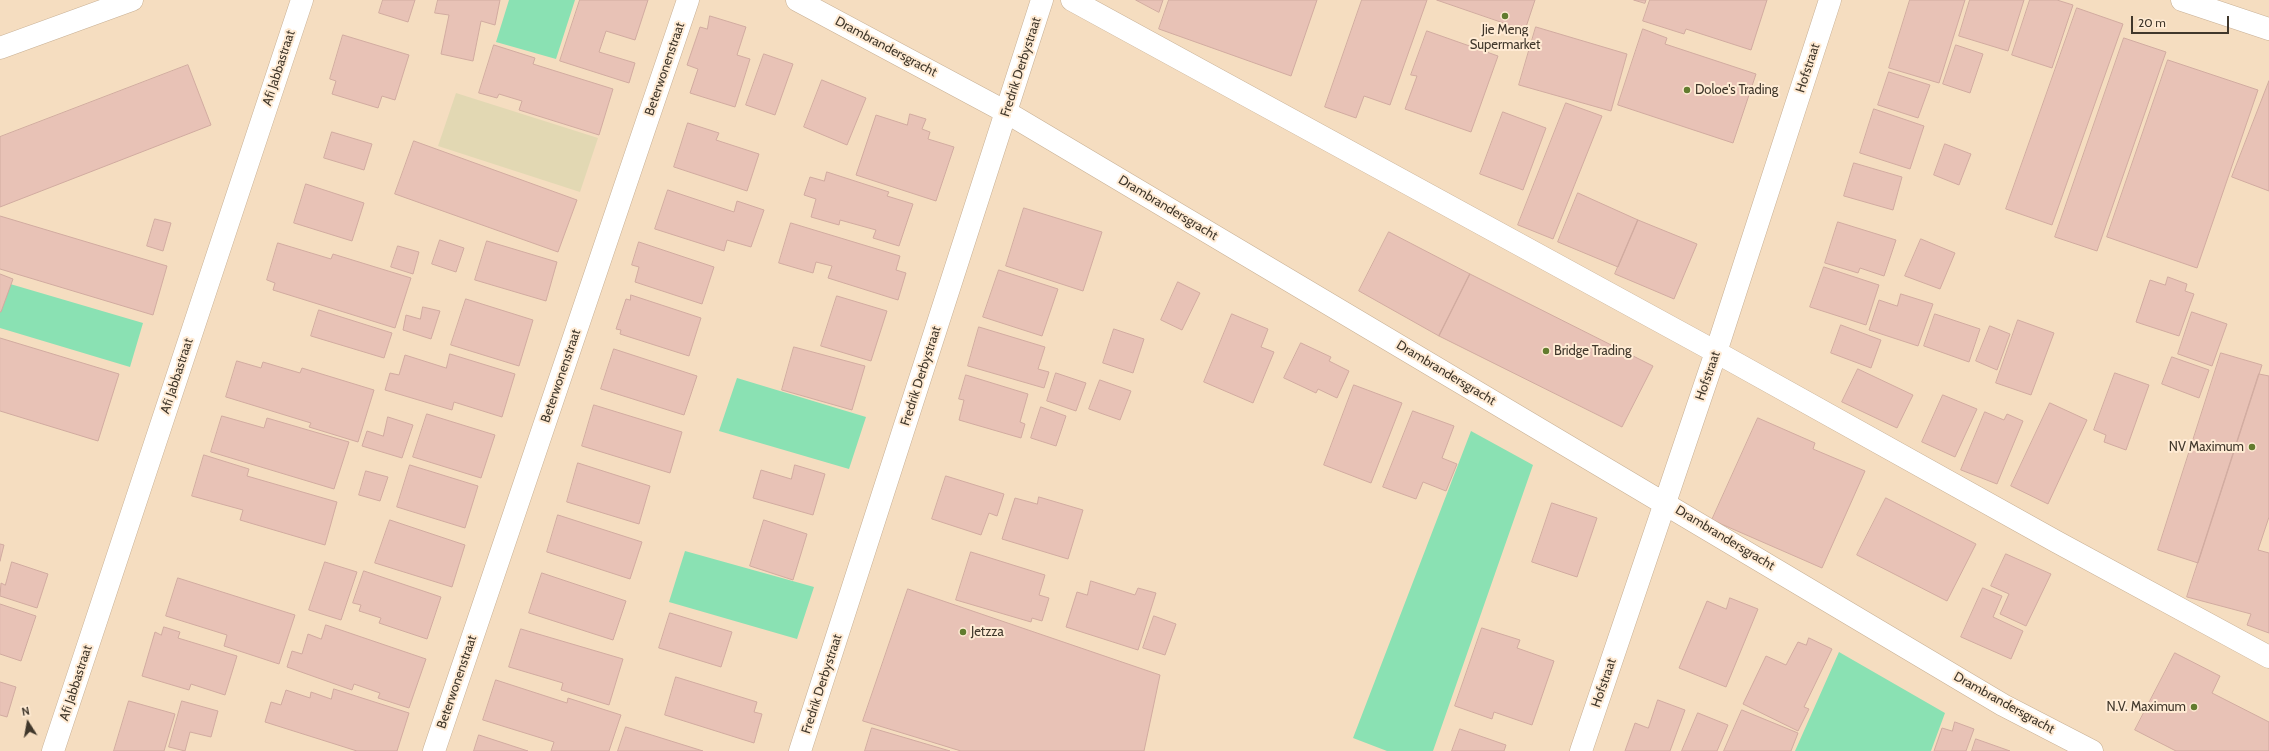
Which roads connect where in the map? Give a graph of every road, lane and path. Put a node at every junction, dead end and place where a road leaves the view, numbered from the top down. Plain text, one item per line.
1 (132, 0) edge
2 (302, 0) edge
3 (688, 0) edge
4 (797, 0) edge
5 (1042, 0) edge
6 (1072, 0) edge
7 (1830, 0) edge
8 (2182, 0) edge
9 (2269, 29) edge
10 (0, 48) edge
11 (1006, 112) junction
12 (1716, 352) junction
13 (1665, 503) junction
14 (2269, 657) edge
15 (53, 751) edge
16 (434, 751) edge
17 (800, 751) edge
18 (1581, 751) edge
19 (2092, 751) edge

1 - 10 street
2 - 15 street, Afi Jabbastraat
3 - 16 street, Beterwonenstraat
4 - 11 street, Drambrandersgracht
5 - 11 street, Fredrik Derbystraat
6 - 12 street
7 - 12 street, Hofstraat
8 - 9 street
11 - 13 street, Drambrandersgracht
11 - 17 street, Fredrik Derbystraat
12 - 13 street, Hofstraat
12 - 14 street
13 - 18 street, Hofstraat
13 - 19 street, Drambrandersgracht

